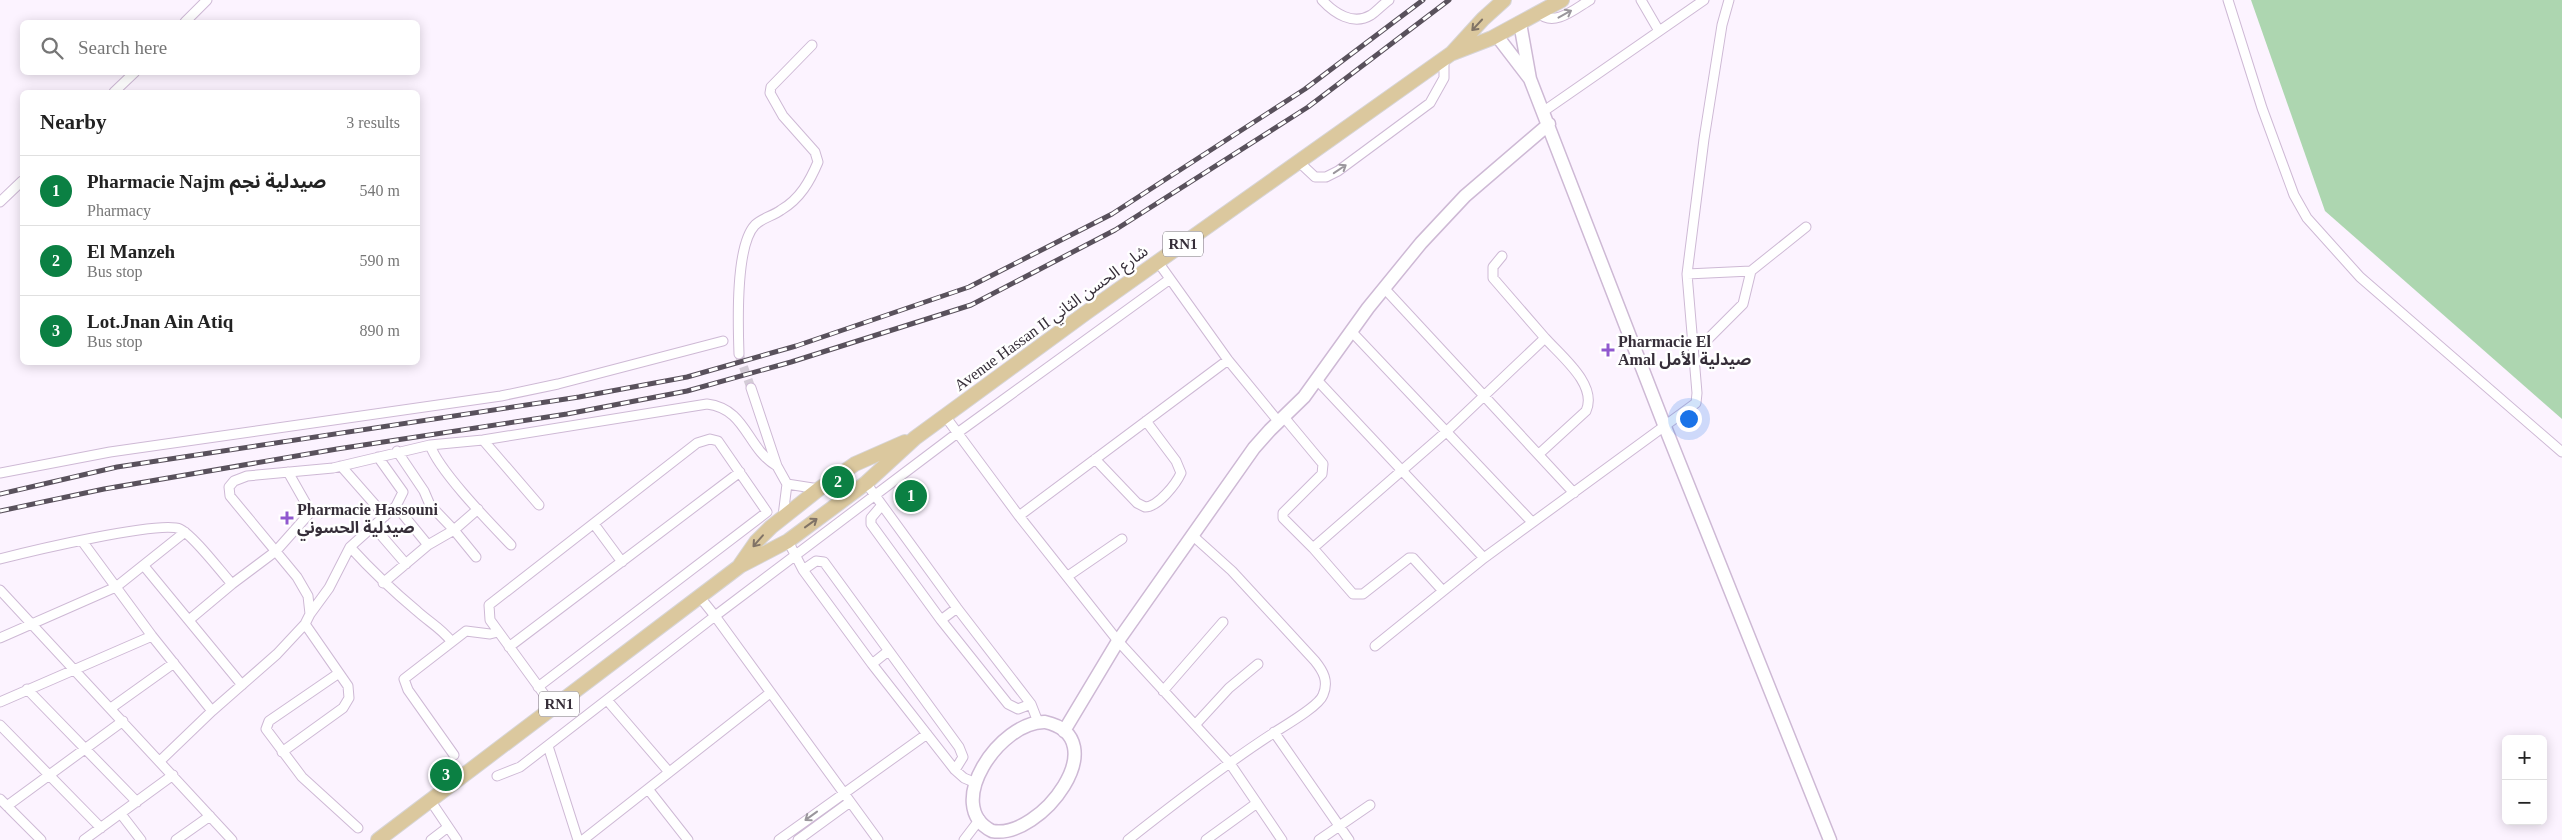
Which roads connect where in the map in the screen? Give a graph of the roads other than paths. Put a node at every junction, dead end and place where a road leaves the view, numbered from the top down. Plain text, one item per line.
1 (207, 0) edge
2 (1322, 0) edge
3 (1389, 0) edge
4 (1504, 0) edge
5 (1562, 0) edge
6 (1590, 0) edge
7 (1641, 0) edge
8 (1704, 0) edge
9 (1729, 0) edge
10 (2228, 0) edge
11 (1539, 13) junction
12 (187, 20) edge
13 (1518, 24) junction
14 (1659, 31) junction
15 (1497, 36) junction
16 (812, 45) dead end
17 (1448, 56) junction
18 (132, 75) edge
19 (1530, 79) junction
20 (116, 90) edge
21 (1544, 111) junction
22 (1549, 124) junction
23 (1300, 162) junction
24 (20, 183) edge
25 (0, 202) edge
26 (1806, 227) dead end
27 (1502, 256) dead end
28 (1158, 262) junction
29 (1751, 271) junction
30 (1688, 274) junction
31 (1170, 279) junction
32 (1384, 288) junction
33 (1351, 331) junction
34 (1545, 338) junction
35 (723, 341) dead end
36 (1693, 346) junction
37 (739, 354) tunnel mouth
38 (1228, 360) junction
39 (1317, 380) junction
40 (751, 388) tunnel mouth
41 (1486, 396) junction
42 (945, 416) junction
43 (1280, 419) junction
44 (1146, 421) junction
45 (1665, 427) junction
46 (1446, 432) junction
47 (956, 434) junction
48 (915, 438) junction
49 (483, 440) junction
50 (430, 445) junction
51 (397, 451) junction
52 (2562, 452) edge
53 (1539, 454) junction
54 (378, 457) junction
55 (1095, 458) junction
56 (854, 465) junction
57 (341, 466) junction
58 (777, 466) junction
59 (1403, 470) junction
60 (288, 472) junction
61 (740, 472) junction
62 (0, 474) edge
63 (866, 483) junction
64 (787, 484) junction
65 (820, 489) junction
66 (1574, 493) junction
67 (875, 495) junction
68 (539, 505) dead end
69 (882, 505) junction
70 (396, 506) junction
71 (478, 509) junction
72 (385, 516) junction
73 (783, 516) junction
74 (1018, 516) junction
75 (1532, 522) junction
76 (594, 524) junction
77 (374, 527) junction
78 (454, 530) junction
79 (185, 532) junction
80 (1192, 535) junction
81 (1122, 538) dead end
82 (82, 541) junction
83 (788, 541) junction
84 (511, 545) dead end
85 (428, 546) junction
86 (350, 547) junction
87 (1313, 548) junction
88 (276, 551) junction
89 (795, 556) junction
90 (476, 557) dead end
91 (1484, 558) junction
92 (0, 559) edge
93 (622, 562) junction
94 (406, 564) junction
95 (144, 566) junction
96 (740, 566) junction
97 (803, 570) junction
98 (1068, 576) junction
99 (384, 583) junction
100 (232, 584) junction
101 (116, 587) junction
102 (0, 590) edge
103 (1443, 591) junction
104 (699, 596) junction
105 (957, 608) junction
106 (310, 614) junction
107 (715, 616) junction
108 (188, 620) junction
109 (941, 620) junction
110 (1223, 622) dead end
111 (34, 624) junction
112 (305, 624) junction
113 (498, 632) junction
114 (152, 636) junction
115 (0, 638) edge
116 (451, 641) junction
117 (1118, 641) junction
118 (1375, 646) dead end
119 (509, 647) junction
120 (887, 652) junction
121 (174, 663) junction
122 (872, 664) junction
123 (1258, 664) dead end
124 (74, 669) junction
125 (339, 673) junction
126 (242, 685) junction
127 (538, 687) junction
128 (27, 689) junction
129 (1163, 691) junction
130 (770, 693) junction
131 (607, 700) junction
132 (0, 702) edge
133 (1031, 704) junction
134 (111, 708) junction
135 (554, 708) junction
136 (212, 711) junction
137 (123, 721) junction
138 (1038, 722) junction
139 (0, 725) edge
140 (1195, 725) junction
141 (1064, 730) junction
142 (1274, 732) junction
143 (927, 734) junction
144 (548, 746) junction
145 (84, 748) junction
146 (282, 752) junction
147 (454, 755) dead end
148 (160, 761) junction
149 (1229, 762) junction
150 (955, 770) junction
151 (669, 772) junction
152 (48, 774) junction
153 (173, 775) junction
154 (498, 776) dead end
155 (976, 783) junction
156 (648, 788) junction
157 (843, 792) junction
158 (0, 799) edge
159 (430, 800) junction
160 (137, 802) junction
161 (850, 802) junction
162 (1257, 803) junction
163 (1370, 805) dead end
164 (7, 806) junction
165 (121, 814) junction
166 (210, 816) junction
167 (980, 819) junction
168 (1339, 826) junction
169 (448, 827) junction
170 (101, 828) junction
171 (358, 828) dead end
172 (996, 837) edge
173 (41, 840) edge
174 (84, 840) edge
175 (141, 840) edge
176 (176, 840) edge
177 (232, 840) edge
178 (378, 840) edge
179 (431, 840) edge
180 (457, 840) edge
181 (578, 840) edge
182 (583, 840) edge
183 (688, 840) edge
184 (779, 840) edge
185 (798, 840) edge
186 (878, 840) edge
187 (964, 840) edge
188 (1128, 840) edge
189 (1206, 840) edge
190 (1282, 840) edge
191 (1319, 840) edge
192 (1349, 840) edge
193 (1830, 840) edge

1 - 12 street
2 - 3 street
4 - 13 main road
4 -> 17 main road, Avenue Hassan II شارع الحسن الثاني / RN1
5 - 11 main road, Avenue Hassan II شارع الحسن الثاني / RN1
11 -> 6 street
7 - 14 street
8 - 14 street
9 - 30 street
10 - 52 street
11 - 13 main road, Avenue Hassan II شارع الحسن الثاني / RN1
13 - 15 main road, Avenue Hassan II شارع الحسن الثاني / RN1
13 - 19 street
14 - 21 street
15 - 17 main road, Avenue Hassan II شارع الحسن الثاني / RN1
15 - 19 street
16 - 37 street
17 - 23 main road, Avenue Hassan II شارع الحسن الثاني / RN1
23 -> 17 street
18 - 20 street
19 - 21 street
21 - 22 street
22 - 32 street
22 - 45 street
23 - 28 main road, Avenue Hassan II شارع الحسن الثاني / RN1
24 - 25 street
26 - 29 street
27 - 34 street
28 - 31 street
28 - 42 main road, Avenue Hassan II شارع الحسن الثاني / RN1
29 - 30 street
29 - 36 street
30 - 36 street
31 - 38 street
31 - 47 street
32 - 33 street
32 - 41 street
33 - 39 street
33 - 46 street
34 - 41 street
34 - 53 street
35 - 62 street
36 - 45 street
38 - 43 street
38 - 44 street
39 - 43 street
39 - 59 street
40 - 58 street
41 - 46 street
41 - 53 street
42 - 47 street
42 - 48 main road, Avenue Hassan II شارع الحسن الثاني / RN1
43 - 80 street
43 - 87 street
44 - 55 street
44 - 55 street
45 - 66 street
45 - 193 street
46 - 59 street
46 - 75 street
47 - 67 street
47 - 74 street
48 - 56 main road, Avenue Hassan II شارع الحسن الثاني / RN1
48 - 63 main road, Avenue Hassan II شارع الحسن الثاني / RN1
49 - 50 street
49 - 58 street
49 - 68 street
50 - 51 street
50 - 71 street
51 - 54 street
51 - 78 street
53 - 66 street
54 - 57 street
54 - 70 street
55 - 74 street
56 - 63 main road
56 - 65 main road, Avenue Hassan II شارع الحسن الثاني / RN1
57 - 60 street
57 - 72 street
58 - 64 street
59 - 87 street
59 - 91 street
60 - 88 street
60 - 88 street
61 - 76 street
61 - 93 street
61 - 127 street
63 - 67 street
83 -> 63 main road, Avenue Hassan II شارع الحسن الثاني / RN1
64 - 65 street
64 - 73 street
65 - 73 main road, Avenue Hassan II شارع الحسن الثاني / RN1
66 - 75 street
67 - 69 street
67 - 89 street
69 - 105 street
69 - 109 street
70 - 72 street
70 - 85 street
71 - 78 street
71 - 84 street
72 - 77 street
73 - 83 main road
73 -> 96 main road, Avenue Hassan II شارع الحسن الثاني / RN1
74 - 98 street
75 - 91 street
76 - 93 street
76 - 113 street
77 - 86 street
77 - 94 street
78 - 85 street
78 - 90 street
79 - 82 street
79 - 95 street
79 - 100 street
80 - 117 street
80 - 142 street
81 - 98 street
82 - 92 street
82 - 101 street
83 - 89 street
83 - 96 main road, Avenue Hassan II شارع الحسن الثاني / RN1
85 - 94 street
86 - 99 street
86 - 106 street
87 - 103 street
88 - 100 street
88 - 106 street
89 - 97 street
89 - 107 street
91 - 103 street
93 - 119 street
94 - 99 street
95 - 101 street
95 - 108 street
96 - 104 main road, Avenue Hassan II شارع الحسن الثاني / RN1
97 - 120 street
97 - 122 street
98 - 117 street
99 - 116 street
100 - 108 street
101 - 111 street
101 - 114 street
102 - 111 street
103 - 118 street
104 - 107 street
104 - 135 main road, Avenue Hassan II شارع الحسن الثاني / RN1
105 - 109 street
105 - 133 street
106 - 112 street
107 - 130 street
107 - 131 street
108 - 126 street
109 - 133 street
110 - 129 street
111 - 115 street
111 - 124 street
112 - 125 street
112 - 126 street
113 - 116 street
113 - 119 street
114 - 121 street
114 - 124 street
116 - 147 street
117 - 129 street
117 - 141 street
119 - 127 street
120 - 122 street
120 - 150 street
121 - 134 street
121 - 136 street
122 - 143 street
123 - 140 street
124 - 128 street
124 - 134 street
125 - 146 street
125 - 146 street
126 - 136 street
127 - 135 street
128 - 132 street
128 - 145 street
129 - 140 street
130 - 151 street
130 - 157 street
131 - 144 street
131 - 151 street
133 - 138 street
134 - 137 street
135 - 159 main road, Avenue Hassan II شارع الحسن الثاني / RN1
136 - 148 street
137 - 145 street
137 - 148 street
138 - 141 street
138 - 155 street
139 - 152 street
140 - 149 street
141 - 172 street
142 - 149 street
142 - 168 street
143 - 150 street
143 - 157 street
144 - 154 street
144 - 181 street
145 - 152 street
145 - 160 street
146 - 171 street
148 - 153 street
149 - 162 street
149 - 188 street
150 - 155 street
151 - 156 street
152 - 164 street
152 - 170 street
153 - 160 street
153 - 166 street
155 - 167 street
156 - 182 street
156 - 183 street
157 - 161 street
157 -> 184 street
158 - 164 street
159 - 169 street
159 - 178 main road, Avenue Hassan II شارع الحسن الثاني / RN1
160 - 165 street
161 - 185 street
161 - 186 street
162 - 189 street
162 - 190 street
163 - 168 street
164 - 173 street
165 - 170 street
165 - 175 street
166 - 176 street
166 - 177 street
167 - 172 street
167 - 187 street
168 - 191 street
168 - 192 street
169 - 179 street
169 - 180 street
170 - 174 street

